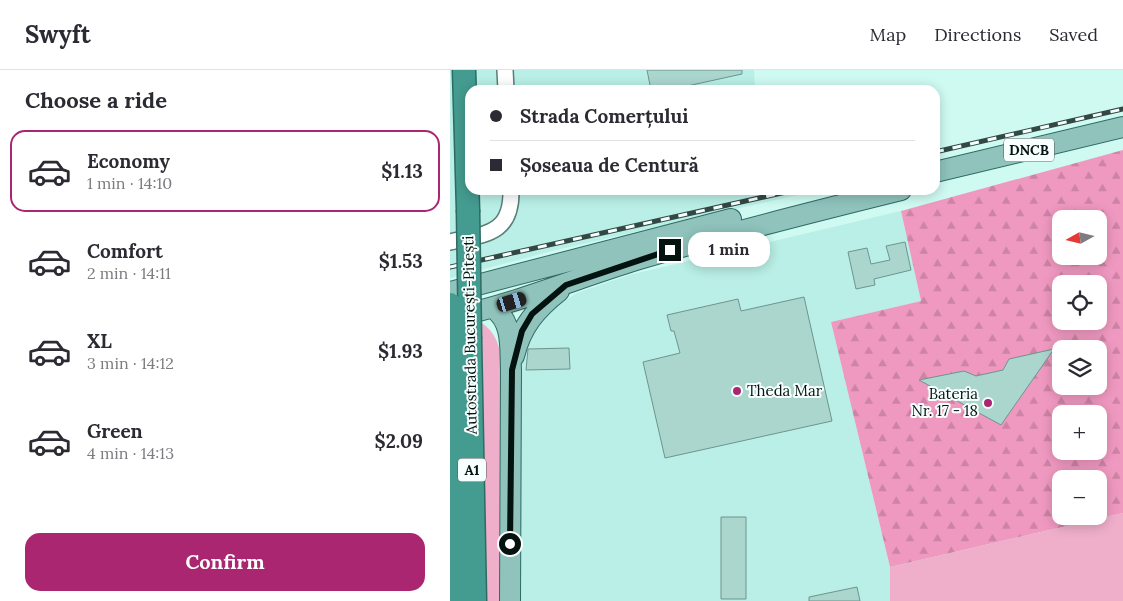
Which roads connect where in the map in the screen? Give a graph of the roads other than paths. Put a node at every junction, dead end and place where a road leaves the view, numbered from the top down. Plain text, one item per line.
1 (464, 70) edge
2 (505, 70) edge
3 (506, 85) edge
4 (465, 105) edge
5 (1123, 127) edge
6 (1123, 138) edge
7 (940, 171) edge
8 (940, 181) edge
9 (468, 195) edge
10 (511, 195) edge
11 (837, 195) edge
12 (881, 195) edge
13 (450, 242) edge
14 (566, 285) junction
15 (450, 292) edge
16 (450, 304) edge
17 (493, 308) junction
18 (457, 332) edge
19 (512, 370) junction
20 (454, 518) junction
21 (450, 540) edge
22 (460, 601) edge
23 (510, 601) edge

1 - 4 highway, Autostrada București-Pitești / A1, bridge
2 - 3 street
5 - 7 main road, DNCB
6 - 8 main road, DNCB
9 - 18 highway, Autostrada București-Pitești / A1, bridge
10 - 13 street
11 - 15 main road
12 - 14 main road
14 - 17 main road
14 - 19 main road
16 - 18 highway, Autostrada București-Pitești / A1, bridge
17 - 18 main road
17 - 19 main road
18 - 20 highway, Autostrada București-Pitești / A1
18 - 22 highway, Autostrada București-Pitești / A1
19 - 23 main road
20 - 21 highway
20 - 22 highway, Autostrada București-Pitești / A1

